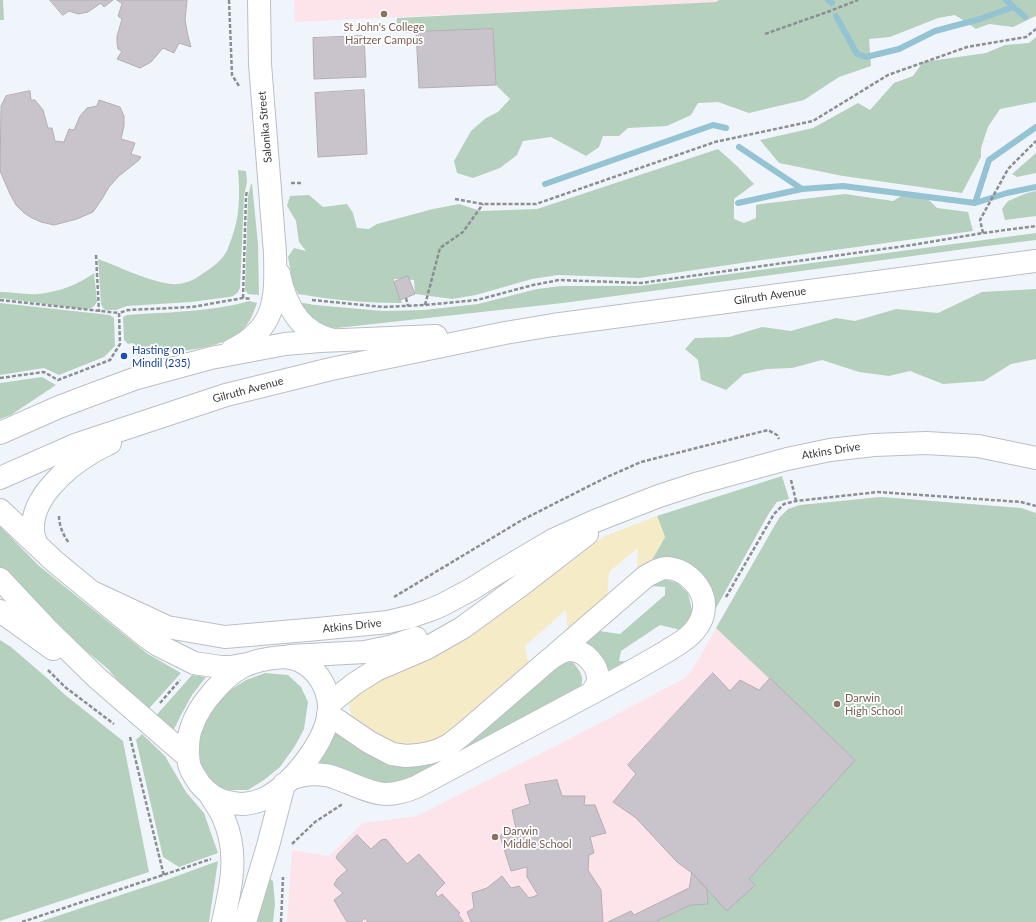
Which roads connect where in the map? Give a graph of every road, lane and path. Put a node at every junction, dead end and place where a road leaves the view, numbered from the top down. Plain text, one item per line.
1 (228, 0) edge
2 (258, 0) edge
3 (858, 0) edge
4 (1036, 29) edge
5 (765, 34) dead end
6 (242, 92) dead end
7 (1036, 141) edge
8 (248, 189) dead end
9 (455, 199) dead end
10 (483, 204) junction
11 (1036, 226) edge
12 (982, 233) junction
13 (96, 255) dead end
14 (1036, 261) edge
15 (243, 298) junction
16 (279, 298) junction
17 (406, 298) dead end
18 (0, 300) edge
19 (425, 305) junction
20 (408, 306) junction
21 (99, 312) junction
22 (119, 313) junction
23 (505, 333) junction
24 (338, 341) junction
25 (211, 358) junction
26 (0, 378) edge
27 (187, 407) junction
28 (2, 431) edge
29 (1036, 458) edge
30 (787, 459) junction
31 (0, 478) edge
32 (41, 501) junction
33 (1036, 506) edge
34 (633, 507) junction
35 (0, 510) edge
36 (595, 521) junction
37 (69, 543) dead end
38 (37, 545) junction
39 (0, 579) edge
40 (94, 593) junction
41 (388, 601) dead end
42 (0, 611) edge
43 (283, 657) junction
44 (550, 659) junction
45 (194, 663) junction
46 (250, 663) junction
47 (48, 670) dead end
48 (96, 677) junction
49 (590, 694) junction
50 (329, 709) junction
51 (145, 720) junction
52 (119, 728) dead end
53 (125, 732) dead end
54 (188, 757) junction
55 (287, 782) junction
56 (210, 795) junction
57 (232, 852) junction
58 (164, 876) junction
59 (283, 876) dead end
60 (22, 922) edge
61 (223, 922) edge
62 (244, 922) edge
63 (281, 922) edge

1 - 6 path
2 - 16 street, Salonika Street
3 - 5 path
4 - 10 path
7 - 12 path
8 - 15 path
9 - 10 path
10 - 19 path
11 - 12 path
12 - 19 path
13 - 21 path
14 - 23 street, Gilruth Avenue
15 - 16 path
15 - 22 path
16 - 20 path
16 - 24 street, Salonika Street
16 - 25 street, Salonika Street
17 - 20 path
18 - 21 path
19 - 20 path
21 - 22 path
22 - 26 path
23 - 24 street, Gilruth Avenue
23 - 27 street, Gilruth Avenue
24 - 25 street, Gilruth Avenue
25 - 28 street, Gilruth Avenue
27 - 31 street, Gilruth Avenue
27 - 32 street
29 - 30 street, Atkins Drive
30 - 33 path
30 - 34 street, Atkins Drive
30 - 41 path
32 - 37 path
32 - 38 street
34 - 36 street, Atkins Drive
34 - 50 street, Atkins Drive
35 - 38 street
36 - 40 street, Atkins Drive
36 - 43 street, Atkins Drive
38 - 40 street
39 - 48 street
40 - 45 street
42 - 48 street
43 - 46 street
43 - 50 street
44 - 49 street
44 - 49 street
44 - 50 street
45 - 46 street
45 - 51 path
46 - 54 street
47 - 52 path
48 - 51 street
49 - 55 street
50 - 55 street
51 - 54 street
53 - 58 path
54 - 56 street
55 - 56 street
55 - 62 street
56 - 57 street
57 - 58 path
57 - 61 street
58 - 60 path
59 - 63 path

